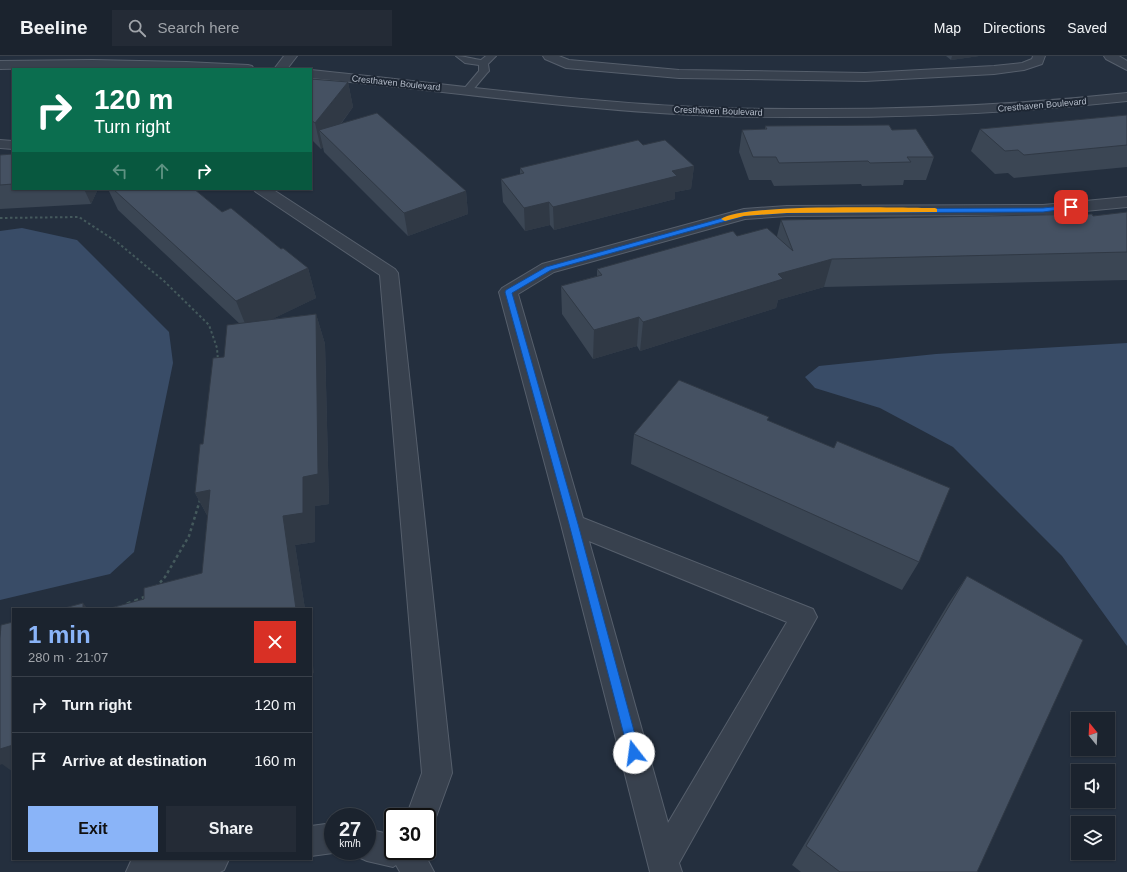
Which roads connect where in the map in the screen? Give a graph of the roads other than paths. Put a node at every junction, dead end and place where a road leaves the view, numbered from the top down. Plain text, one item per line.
1 (291, 56) edge
2 (460, 56) edge
3 (492, 56) edge
4 (549, 56) edge
5 (1039, 56) edge
6 (1110, 56) edge
7 (483, 63) junction
8 (0, 65) edge
9 (1127, 66) edge
10 (228, 68) edge
11 (281, 68) edge
12 (312, 74) edge
13 (468, 90) junction
14 (1127, 97) edge
15 (0, 144) edge
16 (12, 145) edge
17 (263, 190) edge
18 (1127, 202) edge
19 (573, 524) junction
20 (424, 808) edge
21 (324, 839) edge
22 (312, 841) edge
23 (208, 860) edge
24 (664, 866) edge
25 (142, 872) edge

1 - 11 street
2 - 7 lane
3 - 7 lane
4 - 5 street
6 - 9 street
7 - 13 lane
8 - 10 street
12 - 13 street, Cresthaven Boulevard
13 - 14 street, Cresthaven Boulevard
15 - 16 street
17 - 20 street
18 - 19 street
19 - 24 street
19 - 24 street
21 - 22 street
23 - 25 street

